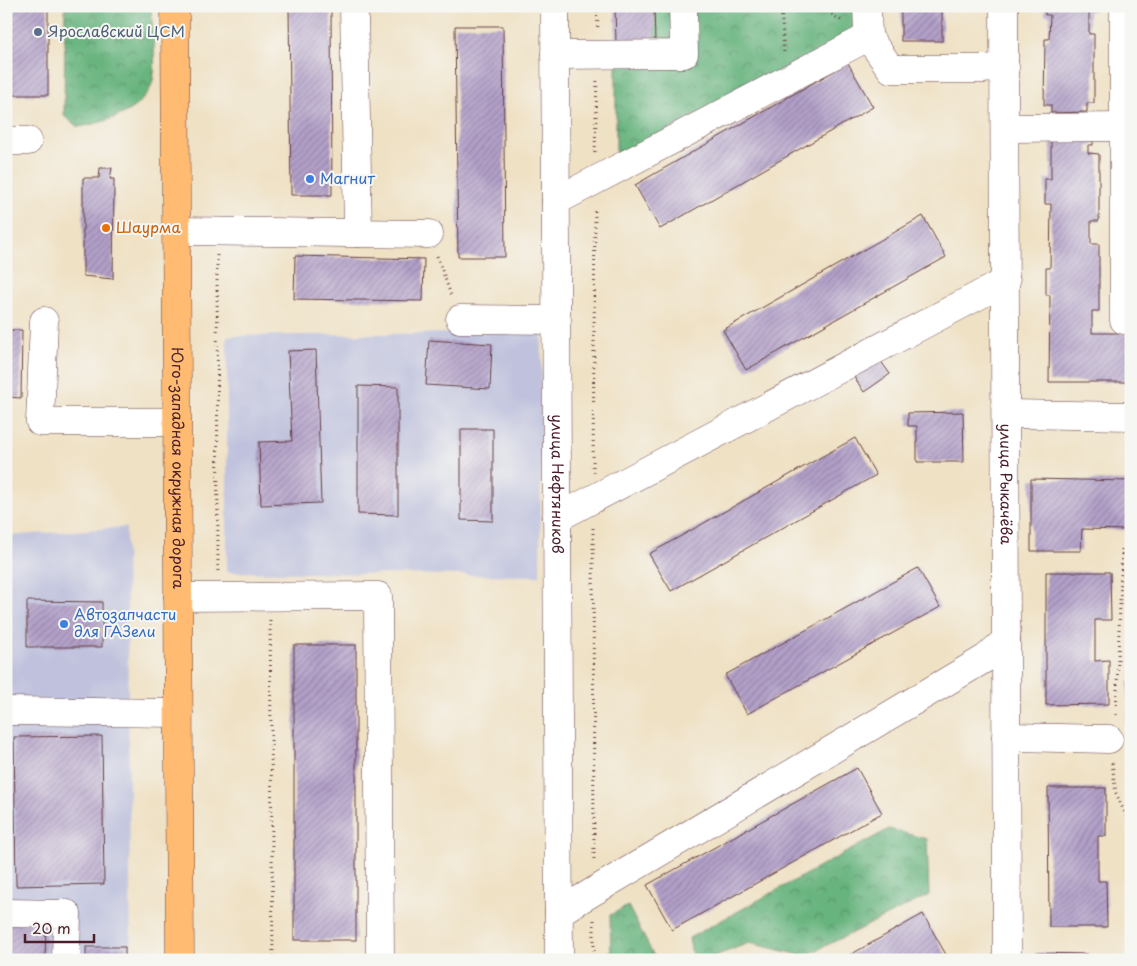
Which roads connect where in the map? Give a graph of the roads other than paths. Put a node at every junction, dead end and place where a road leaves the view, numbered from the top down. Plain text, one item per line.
1 (174, 6) edge
2 (354, 6) edge
3 (555, 6) edge
4 (684, 6) edge
5 (867, 6) edge
6 (1004, 6) edge
7 (1124, 6) edge
8 (868, 37) junction
9 (555, 55) junction
10 (1005, 67) junction
11 (1124, 127) junction
12 (1006, 128) junction
13 (556, 201) junction
14 (176, 231) junction
15 (358, 233) junction
16 (430, 234) road end
17 (1006, 280) junction
18 (460, 319) road end
19 (557, 320) junction
20 (1131, 320) edge
21 (44, 321) dead end
22 (1006, 414) junction
23 (1131, 416) edge
24 (178, 422) junction
25 (557, 518) junction
26 (178, 597) junction
27 (1006, 640) junction
28 (6, 711) edge
29 (179, 713) junction
30 (1006, 736) junction
31 (1110, 739) road end
32 (559, 912) junction
33 (6, 913) edge
34 (66, 960) edge
35 (180, 960) edge
36 (380, 960) edge
37 (559, 960) edge
38 (1007, 960) edge

1 - 14 highway, Юго-западная окружная дорога
2 - 15 street
3 - 9 street, улица Нефтяников
4 - 9 street
5 - 8 street
6 - 10 street, улица Рыкачёва
7 - 11 street
8 - 10 street
8 - 13 street
9 - 13 street, улица Нефтяников
10 - 12 street, улица Рыкачёва
11 - 12 street
11 - 20 street
12 - 17 street, улица Рыкачёва
13 - 19 street, улица Нефтяников
14 - 15 street
14 - 24 highway, Юго-западная окружная дорога
15 - 16 street
17 - 22 street, улица Рыкачёва
17 - 25 street
18 - 19 street
19 - 25 street, улица Нефтяников
21 - 24 street
22 - 23 street
22 - 27 street, улица Рыкачёва
24 - 26 highway, Юго-западная окружная дорога
25 - 32 street, улица Нефтяников
26 - 29 highway, Юго-западная окружная дорога
26 - 36 street
27 - 30 street, улица Рыкачёва
27 - 32 street
28 - 29 street
29 - 35 highway, Юго-западная окружная дорога
30 - 31 street
30 - 38 street, улица Рыкачёва
32 - 37 street, улица Нефтяников
33 - 34 street

